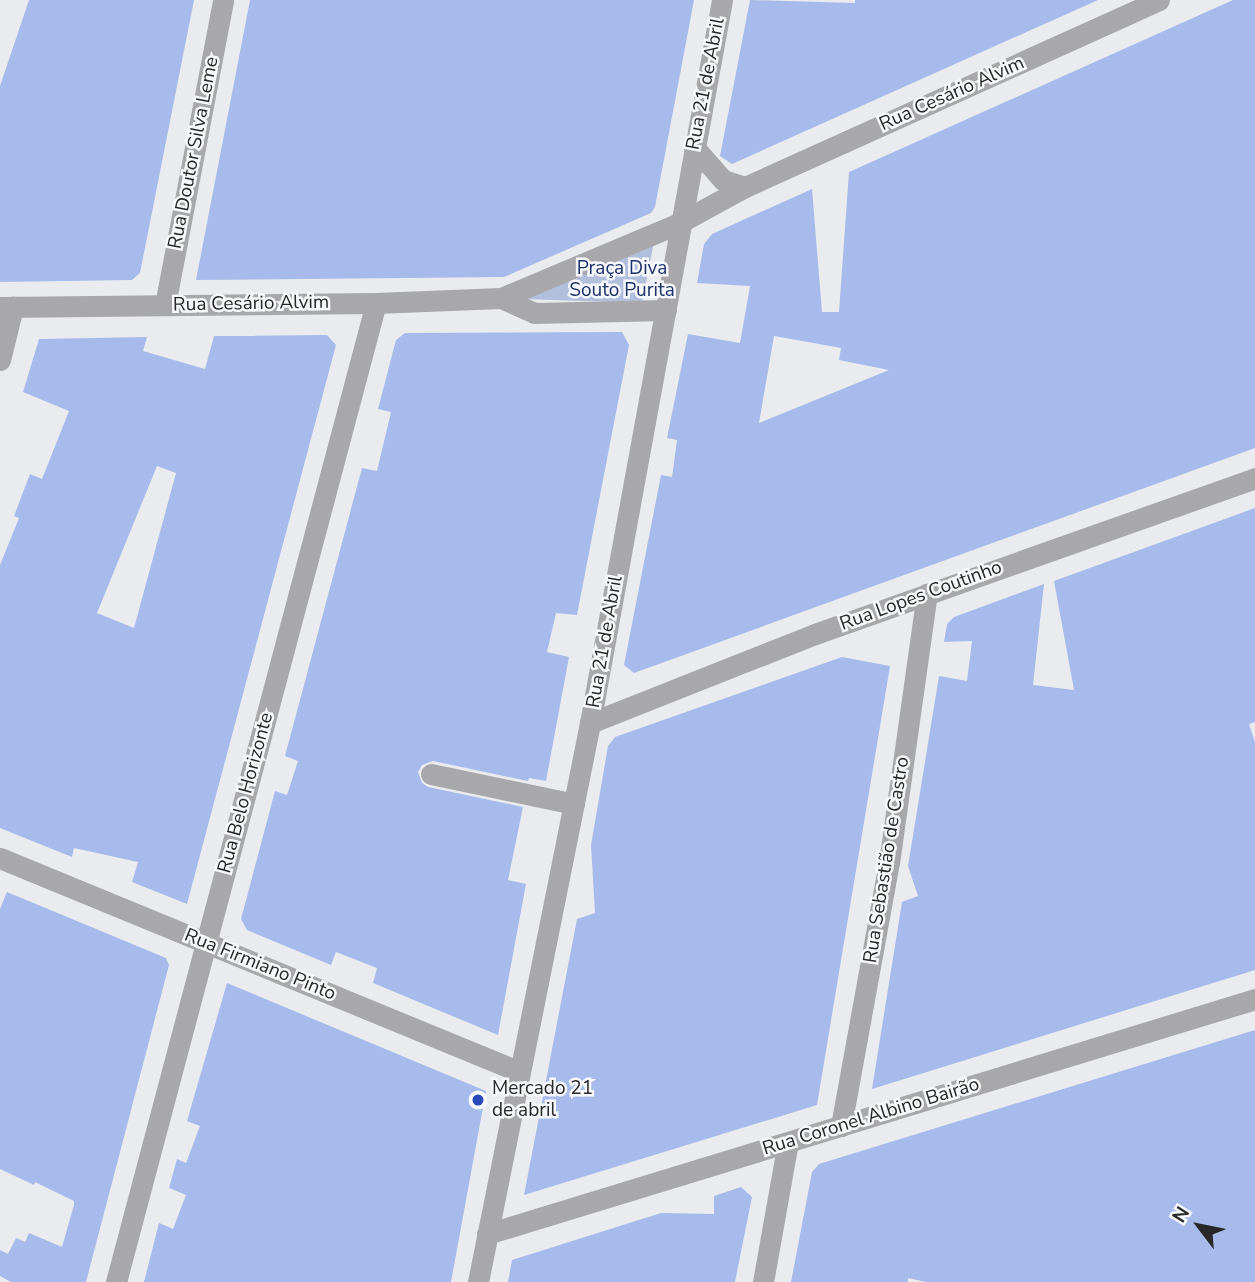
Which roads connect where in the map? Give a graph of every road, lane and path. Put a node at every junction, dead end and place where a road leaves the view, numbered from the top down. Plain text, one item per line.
1 (223, 0) edge
2 (722, 0) edge
3 (1159, 0) edge
4 (694, 147) junction
5 (746, 187) junction
6 (679, 223) junction
7 (501, 298) junction
8 (376, 303) junction
9 (165, 305) junction
10 (7, 307) edge
11 (666, 310) junction
12 (0, 360) edge
13 (1255, 478) edge
14 (927, 594) junction
15 (590, 723) junction
16 (431, 774) dead end
17 (574, 804) junction
18 (0, 858) edge
19 (206, 943) junction
20 (1255, 999) edge
21 (520, 1072) junction
22 (841, 1126) junction
23 (788, 1142) junction
24 (488, 1234) junction
25 (116, 1282) edge
26 (478, 1282) edge
27 (762, 1282) edge

1 - 9 street, Rua Doutor Silva Leme
2 - 4 street, Rua 21 de Abril
3 - 5 street, Rua Cesário Alvim
4 - 5 street
4 - 6 street, Rua 21 de Abril
5 - 6 street, Rua Cesário Alvim
6 - 7 street, Rua Cesário Alvim
6 - 11 street, Rua 21 de Abril
7 - 8 street, Rua Cesário Alvim
7 - 11 street, Rua Cesário Alvim
8 - 9 street, Rua Cesário Alvim
8 - 19 street, Rua Belo Horizonte
9 - 10 street, Rua Cesário Alvim
10 - 12 street
11 - 15 street, Rua 21 de Abril
13 - 14 street, Rua Lopes Coutinho
14 - 15 street, Rua Lopes Coutinho
14 - 22 street, Rua Sebastião de Castro
15 - 17 street, Rua 21 de Abril
16 - 17 street
17 - 21 street, Rua 21 de Abril
18 - 19 street, Rua Firmiano Pinto
19 - 21 street, Rua Firmiano Pinto
19 - 25 street, Rua Belo Horizonte
20 - 22 street, Rua Coronel Albino Bairão
21 - 24 street, Rua 21 de Abril
22 - 23 street, Rua Coronel Albino Bairão
23 - 24 street, Rua Coronel Albino Bairão
23 - 27 street
24 - 26 street, Rua 21 de Abril

